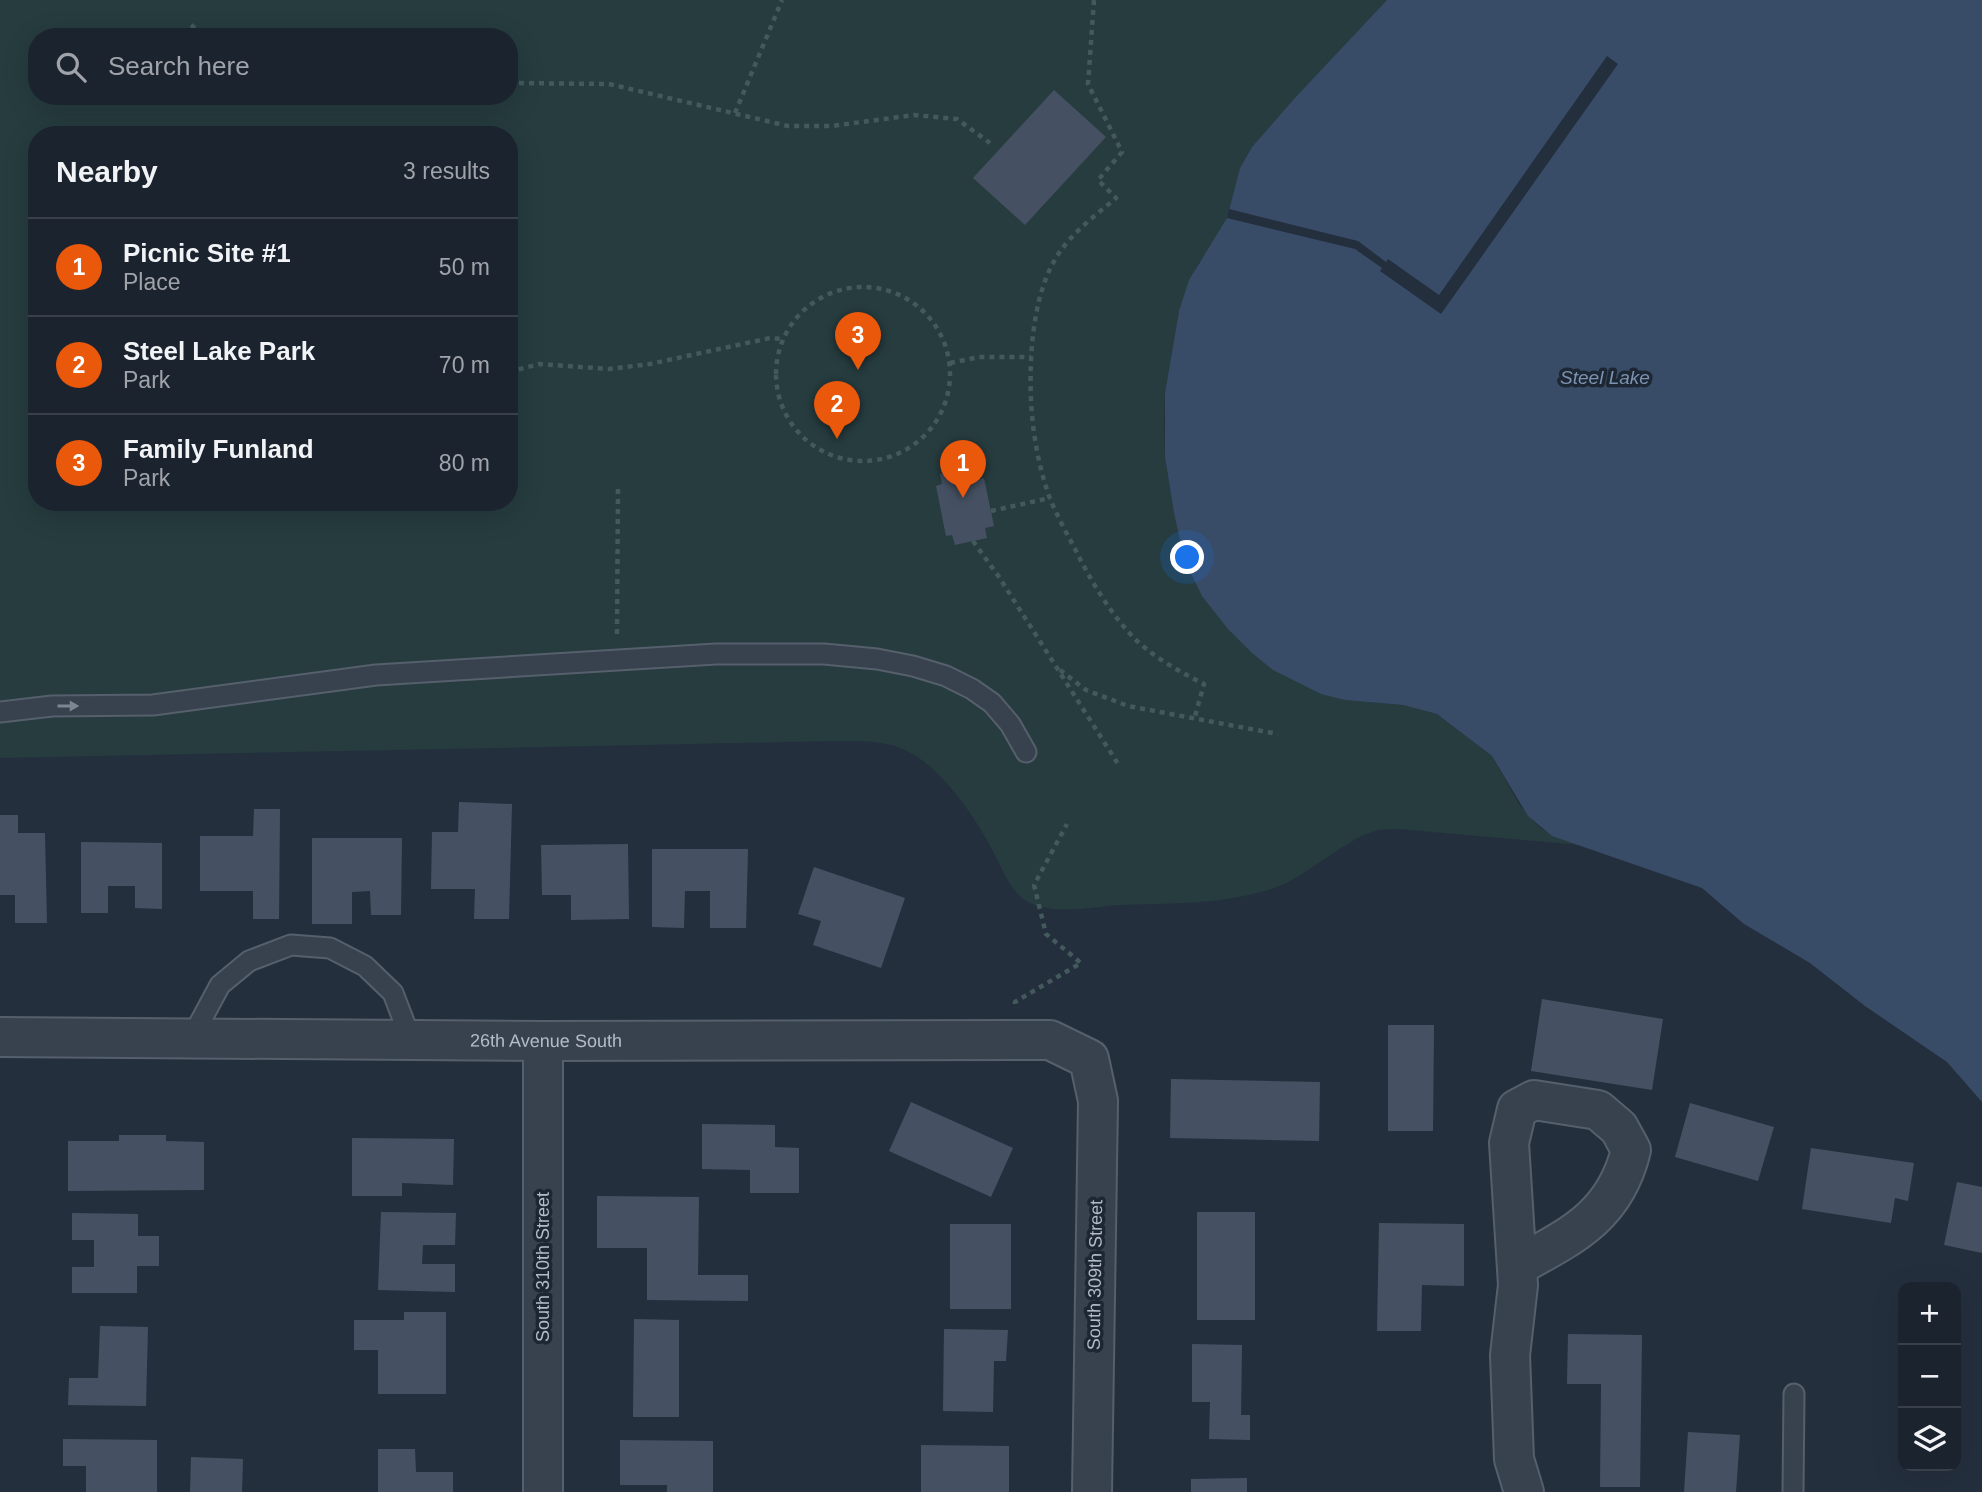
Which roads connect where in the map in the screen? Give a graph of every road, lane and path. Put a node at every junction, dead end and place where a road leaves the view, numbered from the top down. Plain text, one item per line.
1 (782, 0) edge
2 (1094, 0) edge
3 (191, 25) dead end
4 (195, 28) edge
5 (518, 83) edge
6 (735, 113) junction
7 (990, 143) dead end
8 (782, 339) junction
9 (1031, 357) junction
10 (950, 363) junction
11 (518, 370) edge
12 (618, 485) dead end
13 (1050, 498) junction
14 (991, 511) dead end
15 (973, 541) dead end
16 (618, 660) junction
17 (1054, 665) junction
18 (0, 712) edge
19 (1194, 720) junction
20 (1278, 734) dead end
21 (1026, 752) dead end
22 (1120, 768) dead end
23 (1067, 824) dead end
24 (0, 1037) edge
25 (191, 1039) junction
26 (411, 1040) junction
27 (1015, 1040) junction
28 (543, 1041) junction
29 (1089, 1059) joint
30 (1517, 1266) dead end
31 (1794, 1394) dead end
32 (542, 1492) edge
33 (1092, 1492) edge
34 (1524, 1492) edge
35 (1793, 1492) edge

1 - 6 path
2 - 9 path
3 - 4 path
5 - 6 path
6 - 7 path
8 - 10 path
8 - 10 path
8 - 11 path
9 - 10 path
9 - 13 path
12 - 16 path
13 - 14 path
13 - 19 path
15 - 17 path
18 -> 16 lane
16 - 21 lane
17 - 19 path
17 - 22 path
19 - 20 path
23 - 27 path
24 - 25 street, 26th Avenue South
25 - 26 street, 26th Avenue South
25 - 26 lane
26 - 28 street, 26th Avenue South
27 - 28 street, 26th Avenue South
27 - 29 street, 26th Avenue South
28 - 32 street, South 310th Street
29 - 33 street, South 309th Street
30 - 34 street
31 - 35 lane

